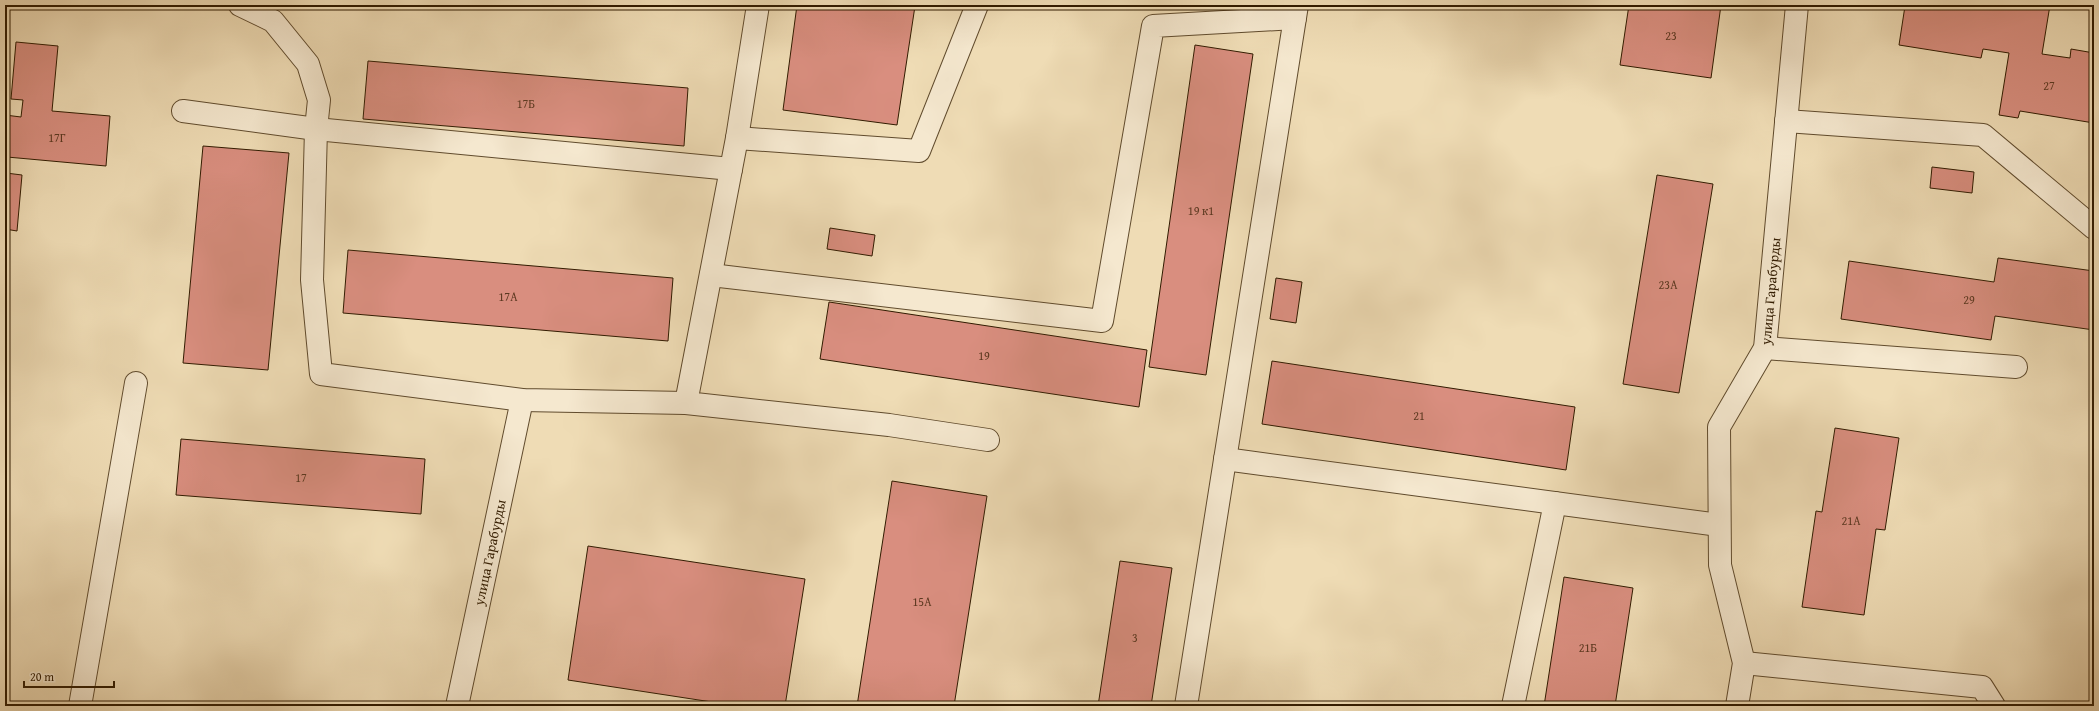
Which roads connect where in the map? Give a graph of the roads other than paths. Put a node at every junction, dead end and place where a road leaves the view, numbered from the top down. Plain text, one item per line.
1 (240, 5) edge
2 (758, 5) edge
3 (977, 5) edge
4 (1797, 5) edge
5 (1296, 11) edge
6 (183, 111) dead end
7 (1786, 120) junction
8 (316, 129) junction
9 (737, 138) junction
10 (731, 169) junction
11 (2094, 228) edge
12 (711, 275) junction
13 (1765, 348) junction
14 (2016, 367) dead end
15 (136, 383) dead end
16 (522, 400) junction
17 (686, 403) junction
18 (988, 440) dead end
19 (1225, 459) junction
20 (1555, 503) junction
21 (1719, 525) junction
22 (1744, 663) junction
23 (80, 706) edge
24 (457, 706) edge
25 (1186, 706) edge
26 (1514, 706) edge
27 (1737, 706) edge
28 (1994, 706) edge

1 - 8 street
2 - 9 street
3 - 9 street
4 - 7 street, улица Гарабурды
5 - 12 street
5 - 19 street
6 - 8 street
7 - 11 street
7 - 13 street, улица Гарабурды
8 - 10 street
8 - 16 street
9 - 10 street
10 - 12 street
12 - 17 street
13 - 14 street
13 - 21 street, улица Гарабурды
15 - 23 street
16 - 17 street
16 - 24 street, улица Гарабурды
17 - 18 street
19 - 20 street
19 - 25 street
20 - 21 street
20 - 26 street
21 - 22 street, улица Гарабурды
22 - 27 street, улица Гарабурды
22 - 28 street

